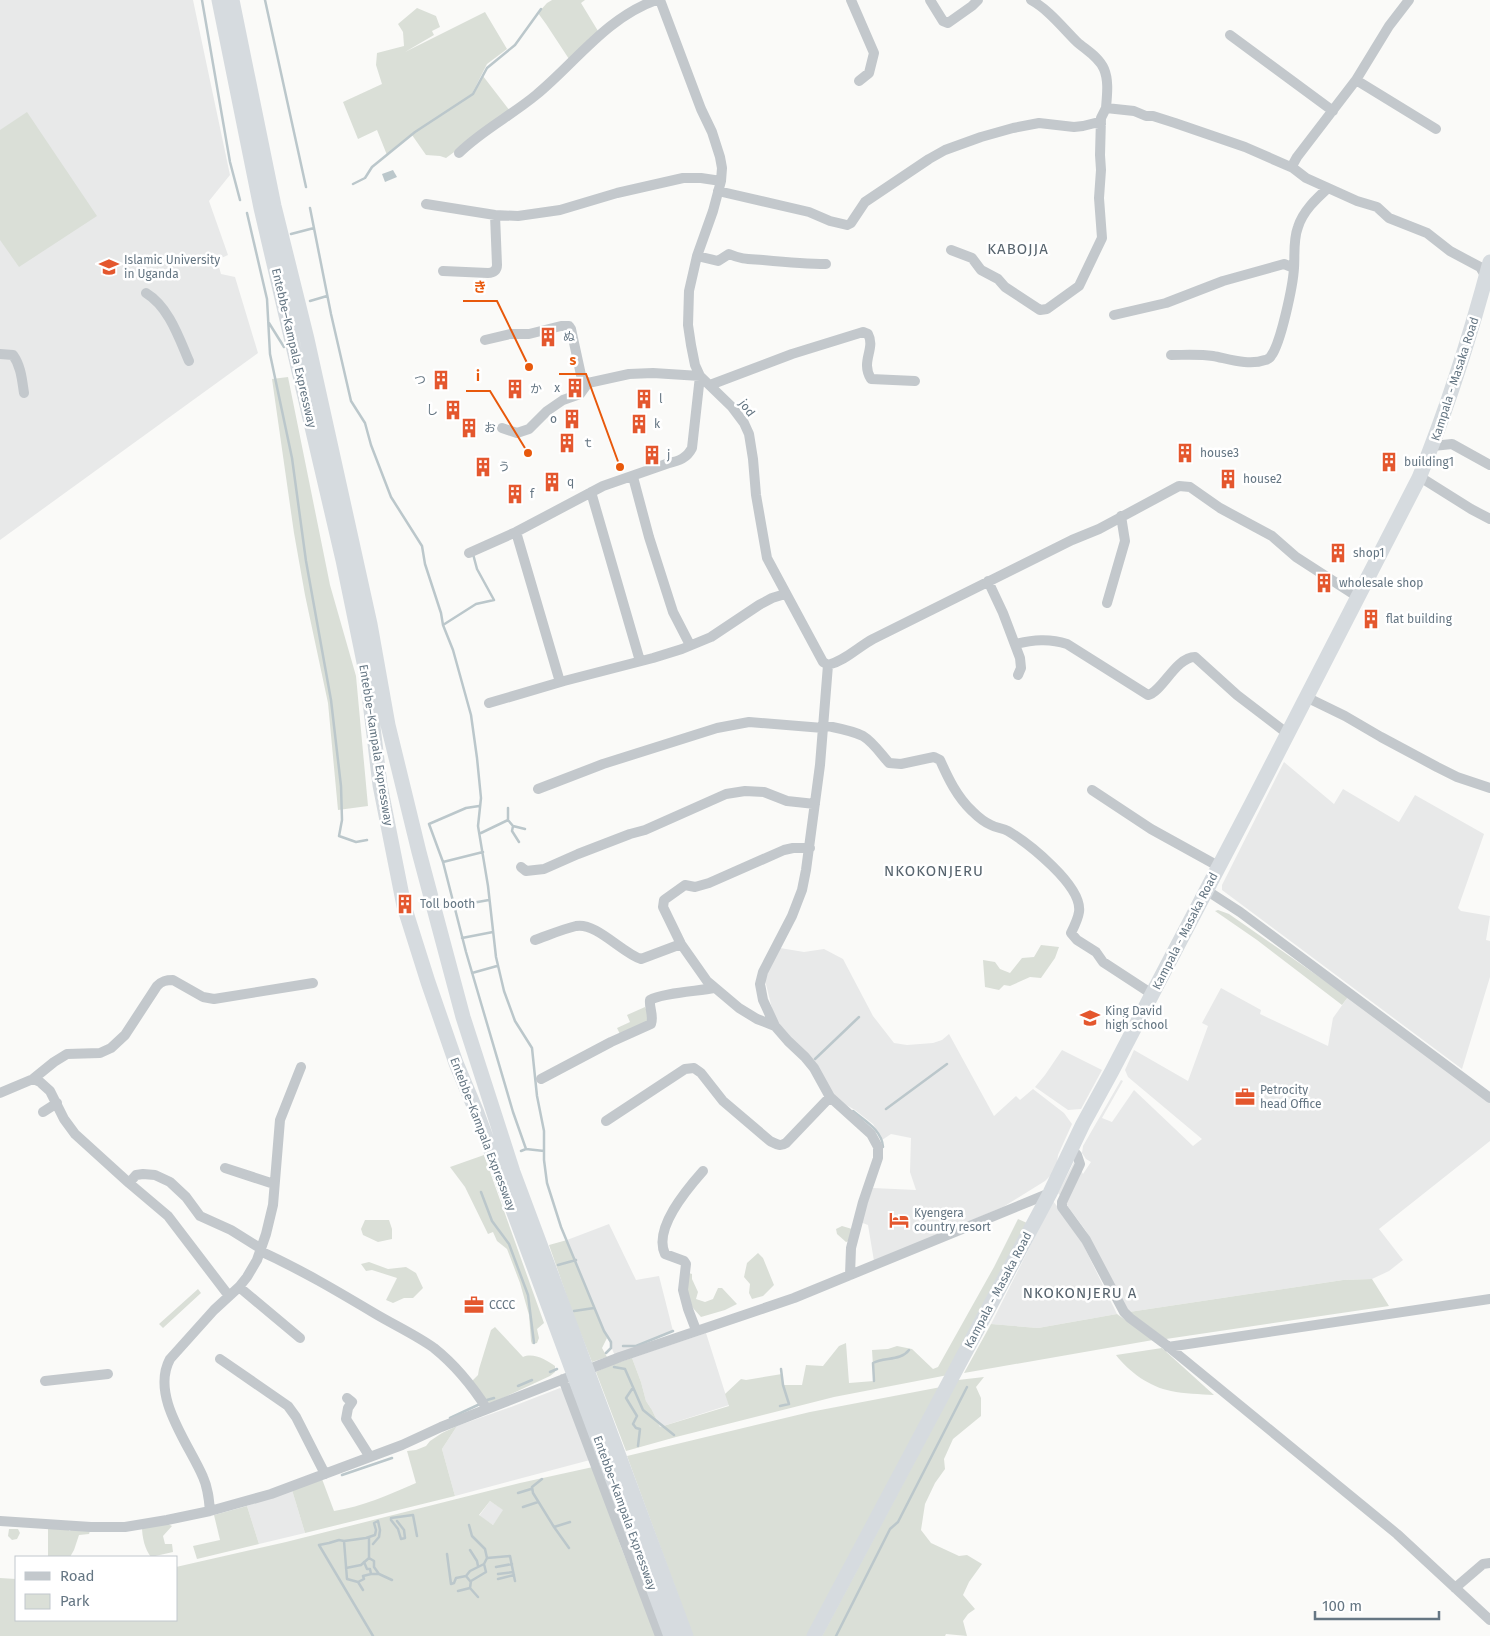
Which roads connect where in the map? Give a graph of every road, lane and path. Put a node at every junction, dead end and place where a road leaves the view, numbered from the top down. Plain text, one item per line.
1 (219, 0) edge
2 (232, 0) edge
3 (658, 0) edge
4 (851, 0) edge
5 (930, 0) edge
6 (978, 0) edge
7 (1031, 0) edge
8 (1409, 0) edge
9 (1230, 35) dead end
10 (1356, 80) junction
11 (859, 81) dead end
12 (1106, 108) junction
13 (1333, 111) junction
14 (1101, 124) junction
15 (1436, 128) dead end
16 (459, 153) dead end
17 (1293, 168) junction
18 (719, 186) junction
19 (1328, 188) junction
20 (266, 202) junction
21 (426, 204) dead end
22 (495, 216) junction
23 (951, 250) dead end
24 (697, 256) junction
25 (826, 264) dead end
26 (1294, 268) junction
27 (1488, 269) edge
28 (443, 271) dead end
29 (146, 293) dead end
30 (1114, 315) dead end
31 (484, 340) dead end
32 (0, 354) edge
33 (1171, 355) dead end
34 (190, 361) dead end
35 (700, 376) junction
36 (915, 380) dead end
37 (588, 384) junction
38 (710, 385) junction
39 (24, 393) dead end
40 (502, 428) dead end
41 (1433, 446) junction
42 (1490, 465) edge
43 (1420, 476) junction
44 (633, 477) junction
45 (591, 492) junction
46 (1121, 516) junction
47 (1490, 519) edge
48 (516, 532) junction
49 (469, 553) dead end
50 (988, 582) junction
51 (786, 594) junction
52 (1358, 597) junction
53 (1107, 603) dead end
54 (1015, 644) junction
55 (690, 645) junction
56 (640, 661) junction
57 (828, 665) junction
58 (1018, 676) dead end
59 (560, 682) junction
60 (1306, 697) junction
61 (489, 703) dead end
62 (823, 727) junction
63 (1288, 734) junction
64 (1490, 788) edge
65 (538, 789) dead end
66 (1092, 790) dead end
67 (815, 804) junction
68 (810, 848) junction
69 (1045, 865) dead end
70 (1218, 866) junction
71 (521, 867) dead end
72 (1206, 890) junction
73 (535, 940) dead end
74 (681, 944) junction
75 (314, 983) dead end
76 (714, 988) junction
77 (1150, 997) junction
78 (775, 1026) junction
79 (301, 1066) dead end
80 (541, 1079) dead end
81 (33, 1080) junction
82 (0, 1093) edge
83 (830, 1097) junction
84 (1490, 1098) edge
85 (57, 1103) junction
86 (43, 1112) dead end
87 (606, 1121) dead end
88 (1071, 1148) junction
89 (225, 1168) dead end
90 (703, 1171) dead end
91 (129, 1184) junction
92 (274, 1184) junction
93 (1050, 1193) junction
94 (260, 1250) junction
95 (850, 1275) junction
96 (240, 1287) junction
97 (229, 1296) junction
98 (1490, 1299) edge
99 (560, 1319) junction
100 (696, 1330) junction
101 (300, 1338) dead end
102 (1168, 1347) junction
103 (220, 1359) dead end
104 (108, 1374) dead end
105 (563, 1379) junction
106 (45, 1381) dead end
107 (347, 1398) dead end
108 (487, 1409) junction
109 (370, 1457) junction
110 (325, 1474) junction
111 (210, 1511) junction
112 (0, 1520) edge
113 (1490, 1562) edge
114 (1455, 1588) junction
115 (1490, 1620) edge
116 (660, 1636) edge
117 (671, 1636) edge
118 (686, 1636) edge
119 (814, 1636) edge

1 - 20 highway, Entebbe–Kampala Expressway
2 - 20 highway, Entebbe–Kampala Expressway
3 - 16 street
3 - 18 street
4 - 11 street
5 - 6 street
7 - 12 street
8 - 10 street
9 - 13 street
10 - 13 street
10 - 15 street
12 - 14 street
12 - 17 street
13 - 17 street
14 - 18 street
14 - 23 street
17 - 19 street
18 - 22 street
18 - 24 street
19 - 26 street
19 - 27 street
20 - 99 highway, Entebbe–Kampala Expressway
20 - 99 highway, Entebbe–Kampala Expressway
21 - 22 street
22 - 28 street
24 - 25 street
24 - 35 street
26 - 30 street
26 - 33 street
27 - 41 highway, Kampala - Masaka Road
29 - 34 street
31 - 37 street
32 - 39 street
35 - 37 street
35 - 38 street, jod
35 - 44 street
36 - 38 street
37 - 40 street
38 - 51 street, jod
41 - 42 street
41 - 43 highway, Kampala - Masaka Road
43 - 47 street
43 - 52 highway, Kampala - Masaka Road
44 - 45 street
44 - 55 street
45 - 48 street
45 - 56 street
46 - 50 street
46 - 52 street
46 - 53 street
48 - 49 street
48 - 59 street
50 - 54 street
50 - 57 street
51 - 55 street
51 - 57 street, jod
52 - 60 highway, Kampala - Masaka Road
54 - 58 street
54 - 63 street
55 - 56 street
56 - 59 street
57 - 62 street
59 - 61 street
60 - 63 highway, Kampala - Masaka Road
60 - 64 street
62 - 65 street
62 - 67 street
62 - 77 street
63 - 70 highway, Kampala - Masaka Road
66 - 70 street
67 - 68 street
67 - 71 street
68 - 74 street
68 - 78 street
69 - 77 street
70 - 72 highway, Kampala - Masaka Road
72 - 77 highway, Kampala - Masaka Road
72 - 84 street
73 - 74 street
74 - 76 street
75 - 81 street
76 - 78 street
76 - 80 street
77 - 88 highway, Kampala - Masaka Road
78 - 83 street
79 - 92 street
81 - 82 street
81 - 85 street
83 - 87 street
83 - 95 street
85 - 86 street
85 - 91 street
88 - 93 highway, Kampala - Masaka Road
88 - 102 street
89 - 92 street
90 - 100 street
91 - 94 street
91 - 97 street
92 - 94 street
93 - 95 street
93 - 119 highway, Kampala - Masaka Road
94 - 96 street
94 - 108 street
95 - 100 street
96 - 97 street
96 - 101 street
97 - 111 street
98 - 102 street
99 - 117 highway, Entebbe–Kampala Expressway
99 - 118 highway, Entebbe–Kampala Expressway
100 - 105 street
102 - 114 street
103 - 110 street
104 - 106 street
105 - 108 street
105 - 116 street
107 - 109 street
108 - 109 street
109 - 110 street
110 - 111 street
111 - 112 street
113 - 114 street
114 - 115 street

